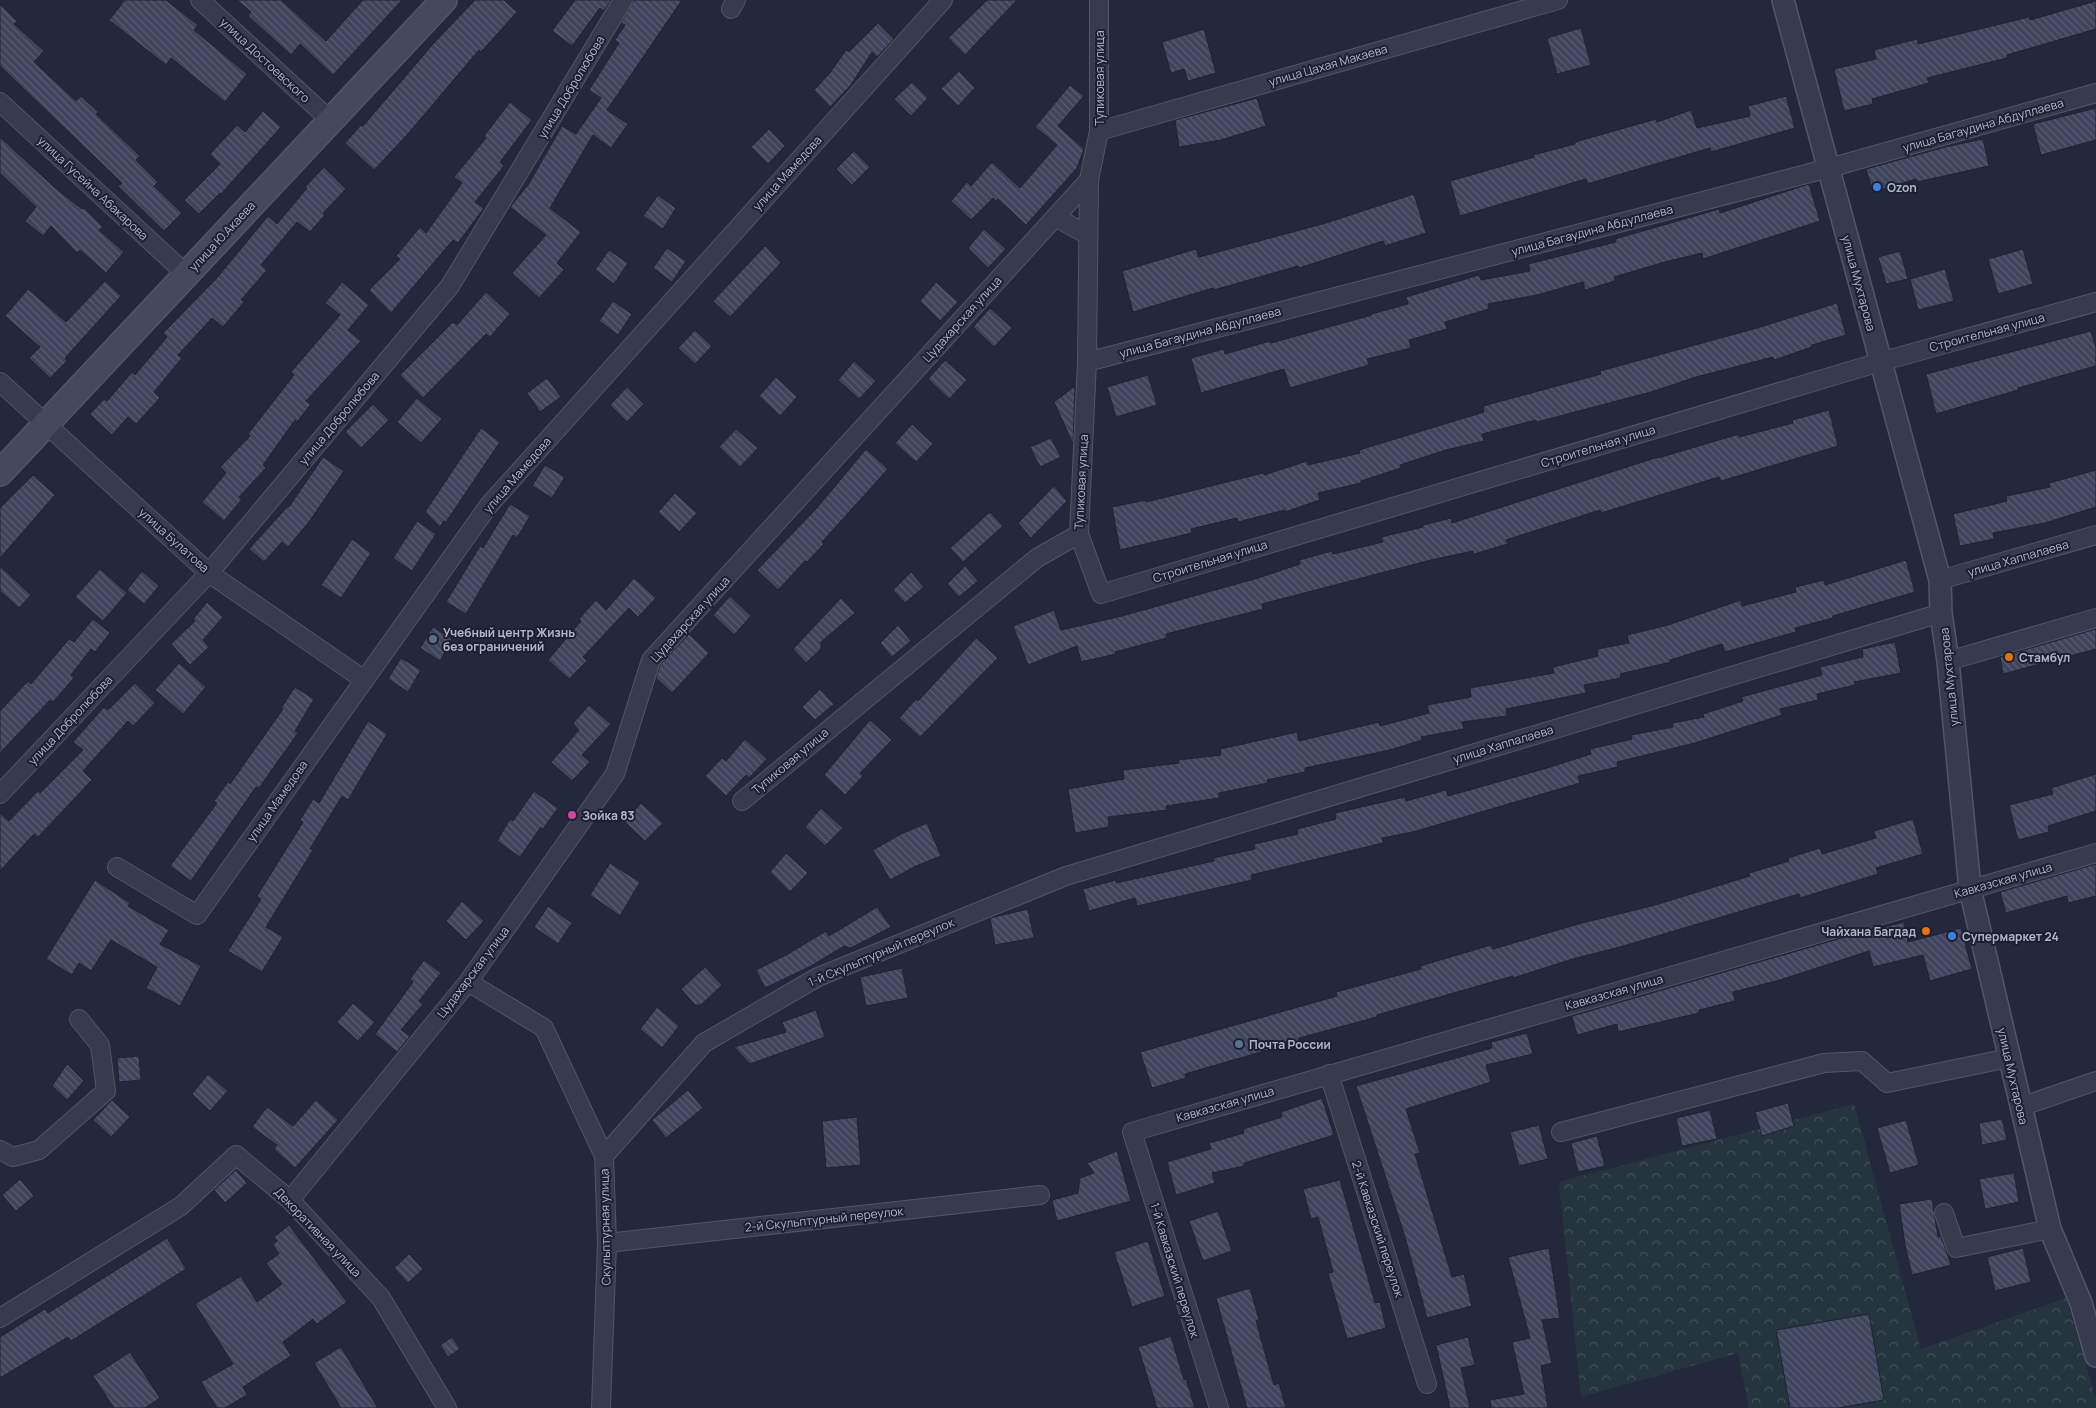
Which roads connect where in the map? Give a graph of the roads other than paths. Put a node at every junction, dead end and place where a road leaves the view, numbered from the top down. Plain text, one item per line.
1 (200, 0) edge
2 (444, 0) edge
3 (623, 0) edge
4 (943, 0) edge
5 (1099, 0) edge
6 (1558, 0) edge
7 (1783, 0) edge
8 (2096, 93) edge
9 (0, 102) edge
10 (331, 121) junction
11 (1099, 131) junction
12 (1829, 168) junction
13 (1089, 180) junction
14 (1055, 217) junction
15 (1088, 235) junction
16 (186, 274) junction
17 (2096, 302) edge
18 (1087, 362) junction
19 (1880, 362) junction
20 (0, 382) edge
21 (45, 425) junction
22 (0, 473) edge
23 (1079, 534) junction
24 (2096, 535) edge
25 (209, 573) junction
26 (1940, 580) junction
27 (1941, 613) junction
28 (2096, 618) edge
29 (1948, 662) junction
30 (363, 679) junction
31 (0, 794) edge
32 (742, 801) dead end
33 (2096, 853) edge
34 (117, 868) dead end
35 (1066, 876) joint
36 (1970, 889) junction
37 (468, 982) junction
38 (79, 1019) dead end
39 (2009, 1058) junction
40 (1329, 1074) junction
41 (2096, 1081) edge
42 (2020, 1107) junction
43 (1132, 1132) joint
44 (1561, 1132) dead end
45 (0, 1150) edge
46 (604, 1156) junction
47 (1040, 1194) dead end
48 (290, 1200) junction
49 (1944, 1213) dead end
50 (2050, 1229) junction
51 (607, 1243) junction
52 (2088, 1301) edge
53 (0, 1318) edge
54 (2096, 1356) edge
55 (1427, 1384) dead end
56 (447, 1408) edge
57 (601, 1408) edge
58 (1219, 1408) edge

1 - 10 street, улица Достоевского
2 - 10 main road, улица Ю.Акаева
3 - 25 street, улица Добролюбова
4 - 30 street, улица Мамедова
5 - 11 street, Тупиковая улица
6 - 11 street, улица Цахая Макаева
7 - 12 street, улица Мухтарова
8 - 12 street, улица Багаудина Абдуллаева
9 - 16 street, улица Гусейна Абакарова
10 - 16 main road, улица Ю.Акаева
11 - 13 street, Тупиковая улица
12 - 18 street, улица Багаудина Абдуллаева
12 - 19 street, улица Мухтарова
13 - 14 street, Цудахарская улица
13 - 15 street, Тупиковая улица
14 - 15 street
14 - 37 street, Цудахарская улица
15 - 18 street, Тупиковая улица
16 - 21 main road, улица Ю.Акаева
17 - 19 street, Строительная улица
18 - 23 street, Тупиковая улица
19 - 23 street, Строительная улица
19 - 26 street, улица Мухтарова
20 - 21 street, улица Булатова
21 - 22 main road, улица Ю.Акаева
21 - 25 street, улица Булатова
23 - 32 street, Тупиковая улица
24 - 26 street, улица Хаппалаева
25 - 30 street, улица Булатова
25 - 31 street, улица Добролюбова
26 - 27 street, улица Мухтарова
27 - 29 street, улица Мухтарова
27 - 35 street, улица Хаппалаева
28 - 29 street
29 - 36 street, улица Мухтарова
30 - 34 street, улица Мамедова
33 - 36 street, Кавказская улица
35 - 46 street, 1-й Скульптурный переулок
36 - 39 street, улица Мухтарова
36 - 40 street, Кавказская улица
37 - 46 street, Скульптурная улица
37 - 48 street, Цудахарская улица
38 - 45 street
39 - 42 street, улица Мухтарова
39 - 44 street
40 - 43 street, Кавказская улица
40 - 55 street, 2-й Кавказский переулок
41 - 42 street
42 - 50 street, улица Мухтарова
43 - 58 street, 1-й Кавказский переулок
46 - 51 street, Скульптурная улица
47 - 51 street, 2-й Скульптурный переулок
48 - 53 street, Декоративная улица
48 - 56 street, Декоративная улица
49 - 50 street
50 - 52 street, улица Мухтарова
51 - 57 street, Скульптурная улица
52 - 54 street, улица Мухтарова

